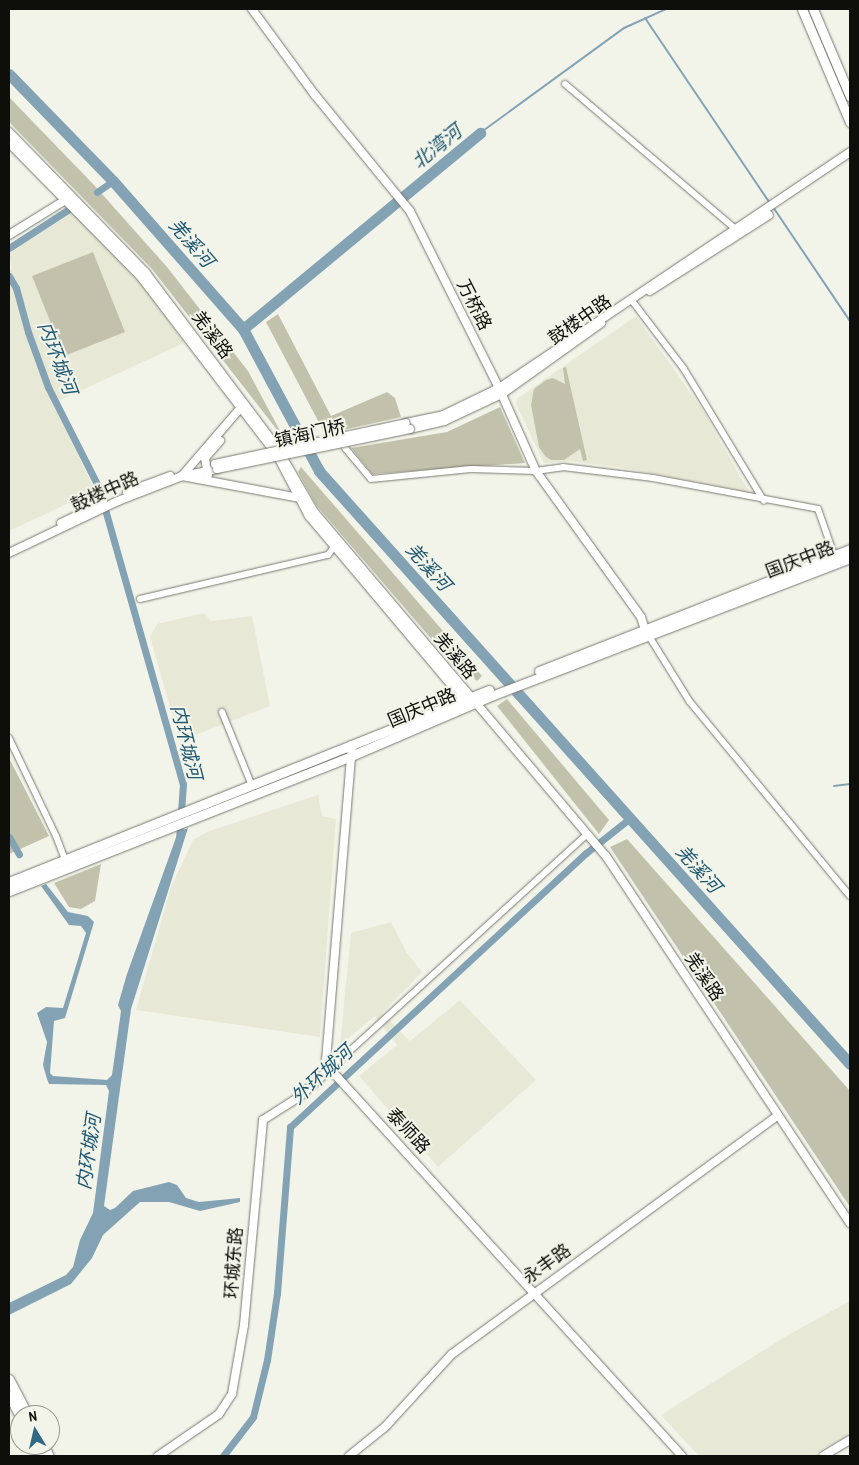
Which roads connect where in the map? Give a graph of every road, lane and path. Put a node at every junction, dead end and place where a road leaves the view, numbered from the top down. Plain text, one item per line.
1 (252, 9) edge
2 (802, 9) edge
3 (813, 9) edge
4 (565, 84) dead end
5 (850, 96) edge
6 (850, 122) edge
7 (9, 132) edge
8 (9, 143) edge
9 (850, 152) edge
10 (850, 158) edge
11 (813, 180) junction
12 (71, 196) junction
13 (64, 201) junction
14 (739, 232) junction
15 (9, 234) edge
16 (633, 302) junction
17 (501, 391) junction
18 (244, 409) junction
19 (408, 426) joint
20 (345, 448) dead end
21 (212, 467) junction
22 (536, 471) junction
23 (184, 473) junction
24 (290, 482) junction
25 (300, 497) junction
26 (764, 501) junction
27 (105, 505) junction
28 (336, 543) junction
29 (9, 547) edge
30 (850, 549) edge
31 (9, 553) edge
32 (834, 555) junction
33 (850, 558) edge
34 (140, 599) dead end
35 (647, 633) junction
36 (470, 701) junction
37 (222, 712) dead end
38 (9, 738) edge
39 (352, 745) junction
40 (351, 756) junction
41 (252, 786) junction
42 (587, 834) junction
43 (65, 860) junction
44 (9, 882) edge
45 (9, 891) edge
46 (850, 896) edge
47 (333, 1071) junction
48 (778, 1115) junction
49 (850, 1223) edge
50 (535, 1292) junction
51 (9, 1379) edge
52 (23, 1405) edge
53 (850, 1440) edge
54 (158, 1456) edge
55 (349, 1456) edge
56 (682, 1456) edge
57 (823, 1456) edge

1 - 17 street, 万桥路
2 - 6 main road
3 - 5 main road
4 - 14 street
7 - 12 street, 羌溪路
8 - 13 street, 羌溪路
9 - 11 street
10 - 11 street
11 - 14 street, 鼓楼中路
12 - 13 street
12 - 18 street, 羌溪路
13 - 15 street
13 - 18 street, 羌溪路
14 - 16 street, 鼓楼中路
14 - 17 street
16 - 17 street, 鼓楼中路
16 - 26 street
17 - 19 street, 鼓楼中路
17 - 22 street, 万桥路
18 - 21 street
18 - 23 street
18 - 24 street, 羌溪路
18 - 25 street, 羌溪路
19 - 21 street, 镇海门桥, bridge
20 - 22 street
21 - 23 street, 镇海门桥
21 - 24 street
22 - 26 street
22 - 35 street, 万桥路
23 - 25 street
23 - 27 street, 镇海门桥
24 - 25 street, 羌溪路
25 - 28 street, 羌溪路
26 - 32 street
27 - 29 street
27 - 31 street, 鼓楼中路
28 - 34 street
28 - 36 street, 羌溪路
30 - 32 main road, 国庆中路
32 - 35 main road, 国庆中路
33 - 35 main road, 国庆中路
35 - 36 main road, 国庆中路
35 - 46 street
36 - 39 main road, 国庆中路
36 - 40 main road, 国庆中路
36 - 42 street, 羌溪路
37 - 41 street
38 - 43 street
39 - 40 street
39 - 41 main road, 国庆中路
40 - 45 main road, 国庆中路
40 - 47 street
41 - 43 main road, 国庆中路
42 - 47 street
42 - 48 street, 羌溪路
43 - 44 main road, 国庆中路
47 - 50 street, 泰师路
47 - 54 street, 环城东路
48 - 49 street, 羌溪路
48 - 50 street, 永丰路
50 - 55 street, 永丰路
50 - 56 street, 泰师路
51 - 52 main road
53 - 57 street

